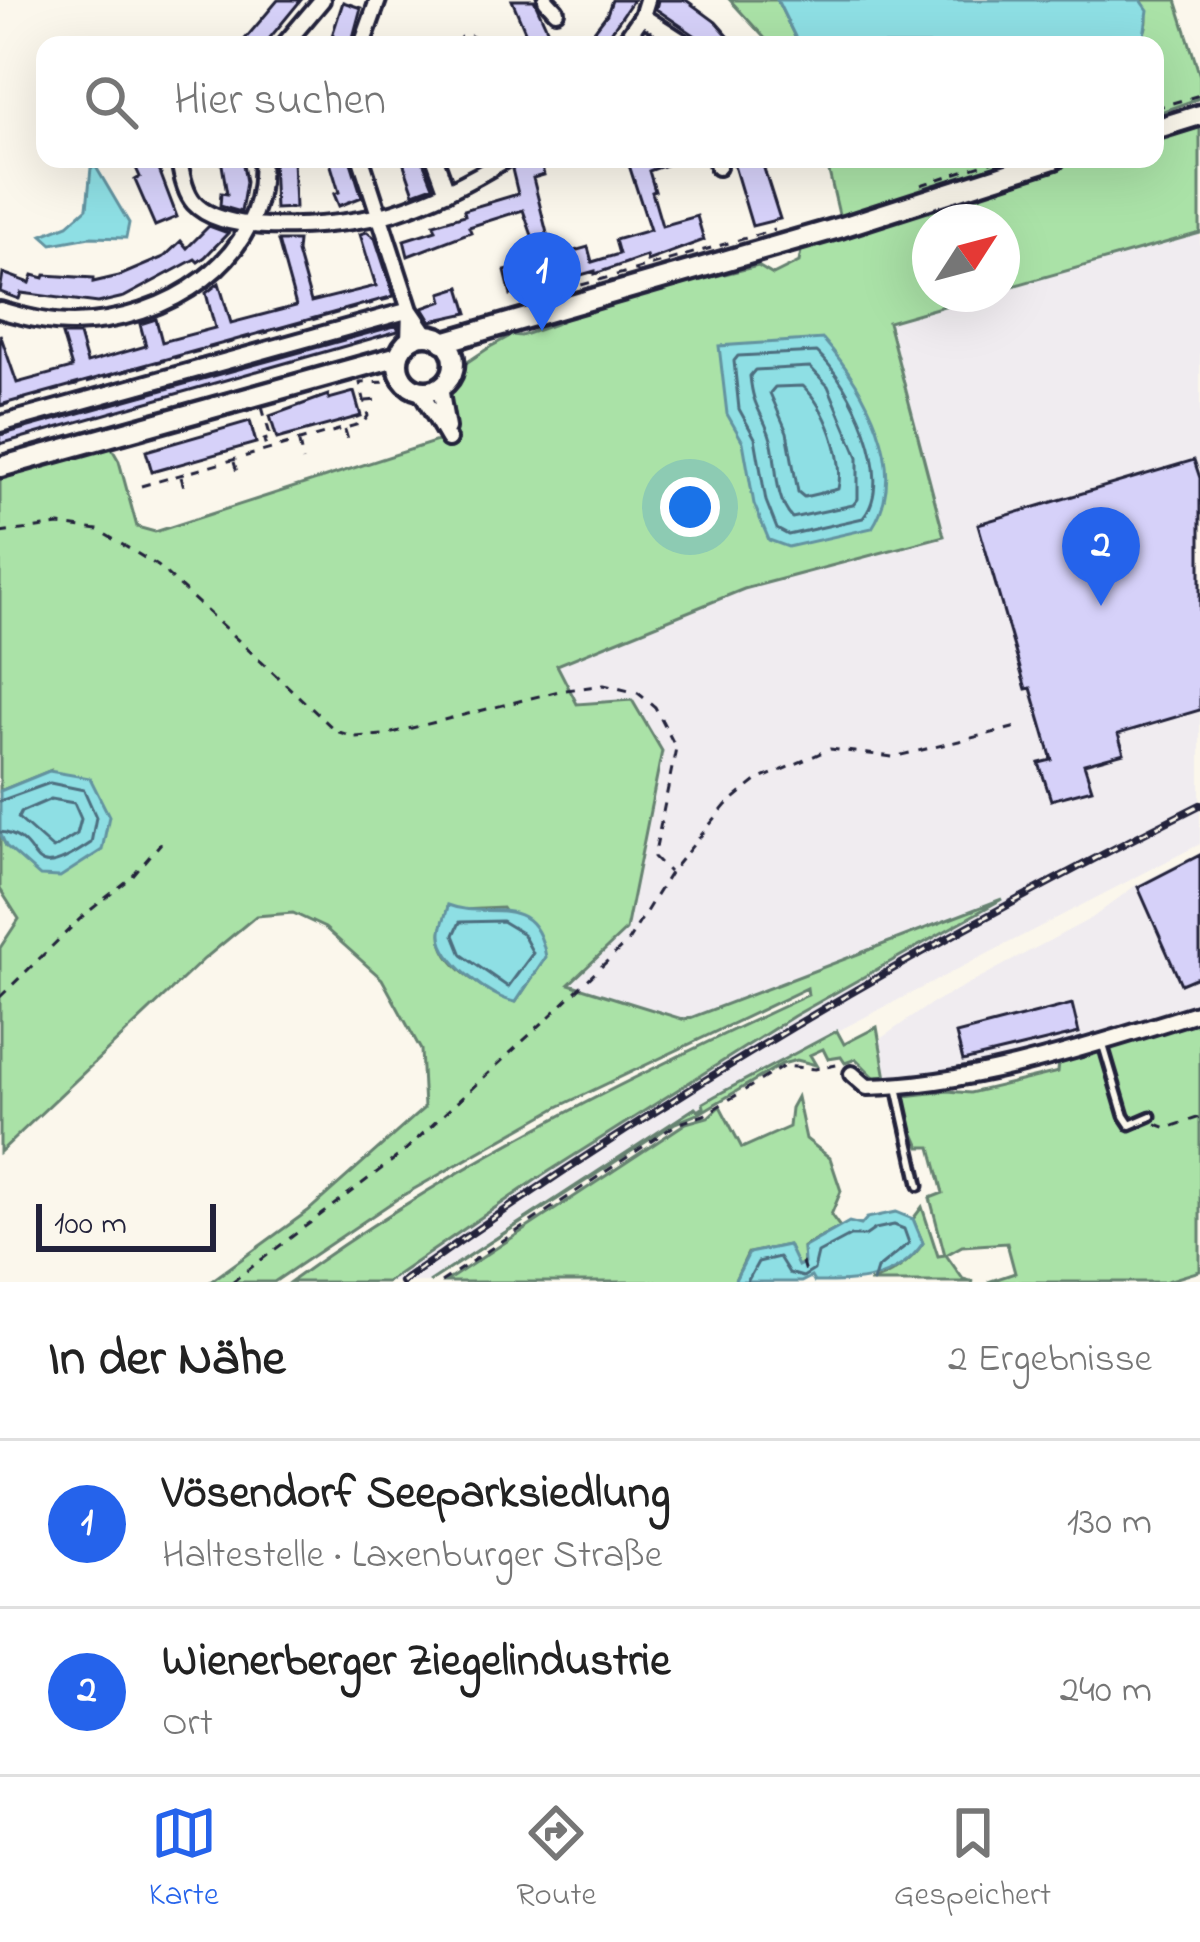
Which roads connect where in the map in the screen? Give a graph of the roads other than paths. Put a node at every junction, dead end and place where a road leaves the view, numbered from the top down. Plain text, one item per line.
1 (322, 0) edge
2 (378, 0) edge
3 (647, 0) edge
4 (642, 16) junction
5 (292, 36) edge
6 (365, 36) edge
7 (628, 36) edge
8 (673, 36) edge
9 (1200, 115) edge
10 (1164, 126) edge
11 (182, 168) edge
12 (261, 168) edge
13 (364, 168) edge
14 (438, 168) edge
15 (490, 168) edge
16 (1026, 168) edge
17 (447, 192) junction
18 (378, 217) junction
19 (249, 225) junction
20 (0, 310) edge
21 (406, 311) junction
22 (497, 328) junction
23 (419, 343) junction
24 (454, 364) junction
25 (319, 378) junction
26 (403, 379) junction
27 (0, 424) edge
28 (0, 467) edge
29 (1200, 1012) edge
30 (1102, 1041) junction
31 (852, 1074) road end
32 (897, 1087) junction
33 (1147, 1118) road end
34 (919, 1186) dead end

1 - 5 street
2 - 6 street
3 - 4 street
4 - 7 street
4 - 8 street
9 - 10 main road
11 - 19 street
12 - 19 street
13 - 18 street
14 - 17 street
15 - 17 street
16 - 22 main road
17 - 18 street
18 - 19 street
18 - 21 street
19 - 20 street
21 - 23 street
21 - 27 street
22 - 23 main road
22 - 24 main road
23 - 24 main road
23 - 25 main road
23 - 26 main road
24 - 26 main road
25 - 26 main road
25 - 28 main road
29 - 30 street
30 - 32 street
30 - 33 lane
31 - 32 street
32 - 34 lane

